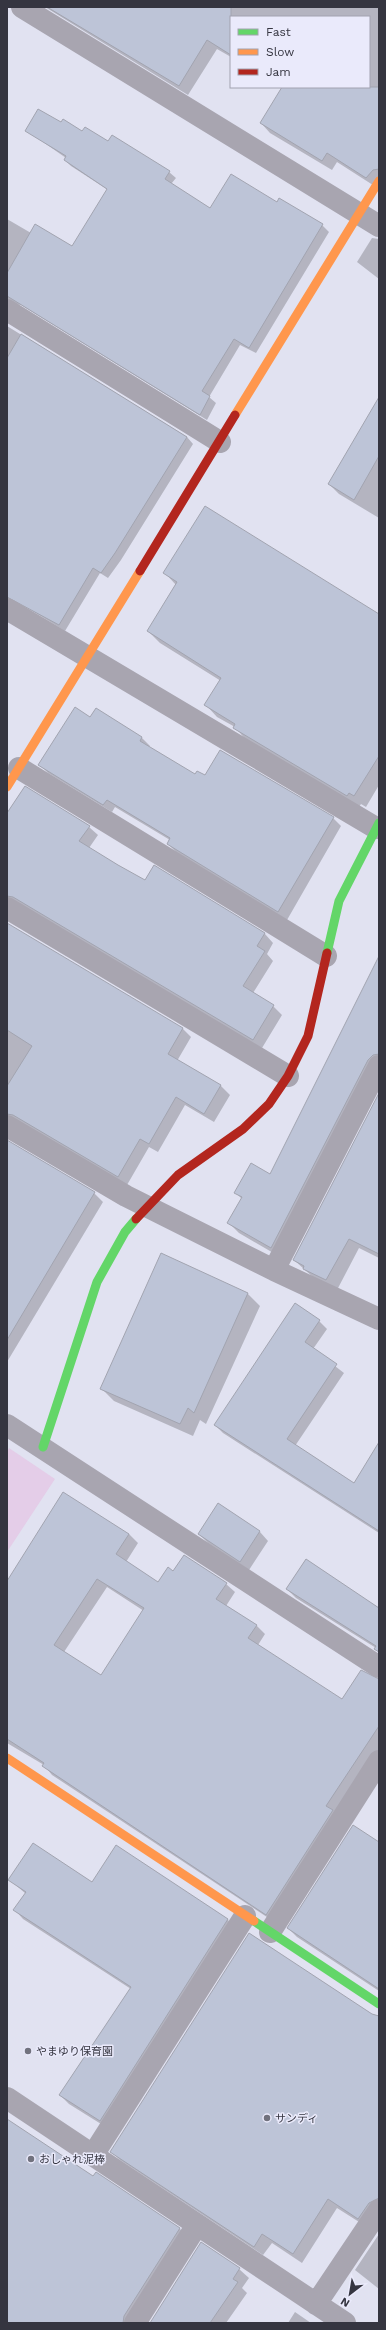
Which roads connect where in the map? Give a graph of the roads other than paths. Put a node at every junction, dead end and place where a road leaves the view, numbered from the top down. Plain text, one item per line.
1 (22, 7) edge
2 (379, 181) edge
3 (359, 214) junction
4 (379, 226) edge
5 (7, 310) edge
6 (220, 442) junction
7 (7, 609) edge
8 (88, 658) junction
9 (19, 768) junction
10 (7, 787) edge
11 (378, 826) edge
12 (7, 908) edge
13 (326, 956) junction
14 (379, 1066) edge
15 (288, 1076) junction
16 (7, 1126) edge
17 (147, 1206) junction
18 (274, 1270) junction
19 (379, 1319) edge
20 (7, 1425) edge
21 (43, 1447) junction
22 (379, 1667) edge
23 (7, 1758) edge
24 (379, 1761) edge
25 (245, 1916) junction
26 (270, 1932) junction
27 (379, 2004) edge
28 (7, 2098) edge
29 (93, 2155) junction
30 (379, 2210) edge
31 (197, 2225) junction
32 (316, 2304) junction
33 (135, 2323) edge
34 (345, 2323) edge

1 - 3 street
2 - 3 street
3 - 4 street
3 - 6 street
5 - 6 street
6 - 8 street
7 - 8 street
8 - 9 street
8 - 11 street
9 - 10 street
9 - 13 street
11 - 13 street
12 - 15 street
13 - 15 street
14 - 18 street
15 - 17 street
16 - 17 street
17 - 18 street
17 - 21 street
18 - 19 street
20 - 21 street
21 - 22 street
23 - 25 street
24 - 26 street
25 - 26 street
25 - 29 street
26 - 27 street
28 - 29 street
29 - 31 street
30 - 32 street
31 - 32 street
31 - 33 street
32 - 34 street

